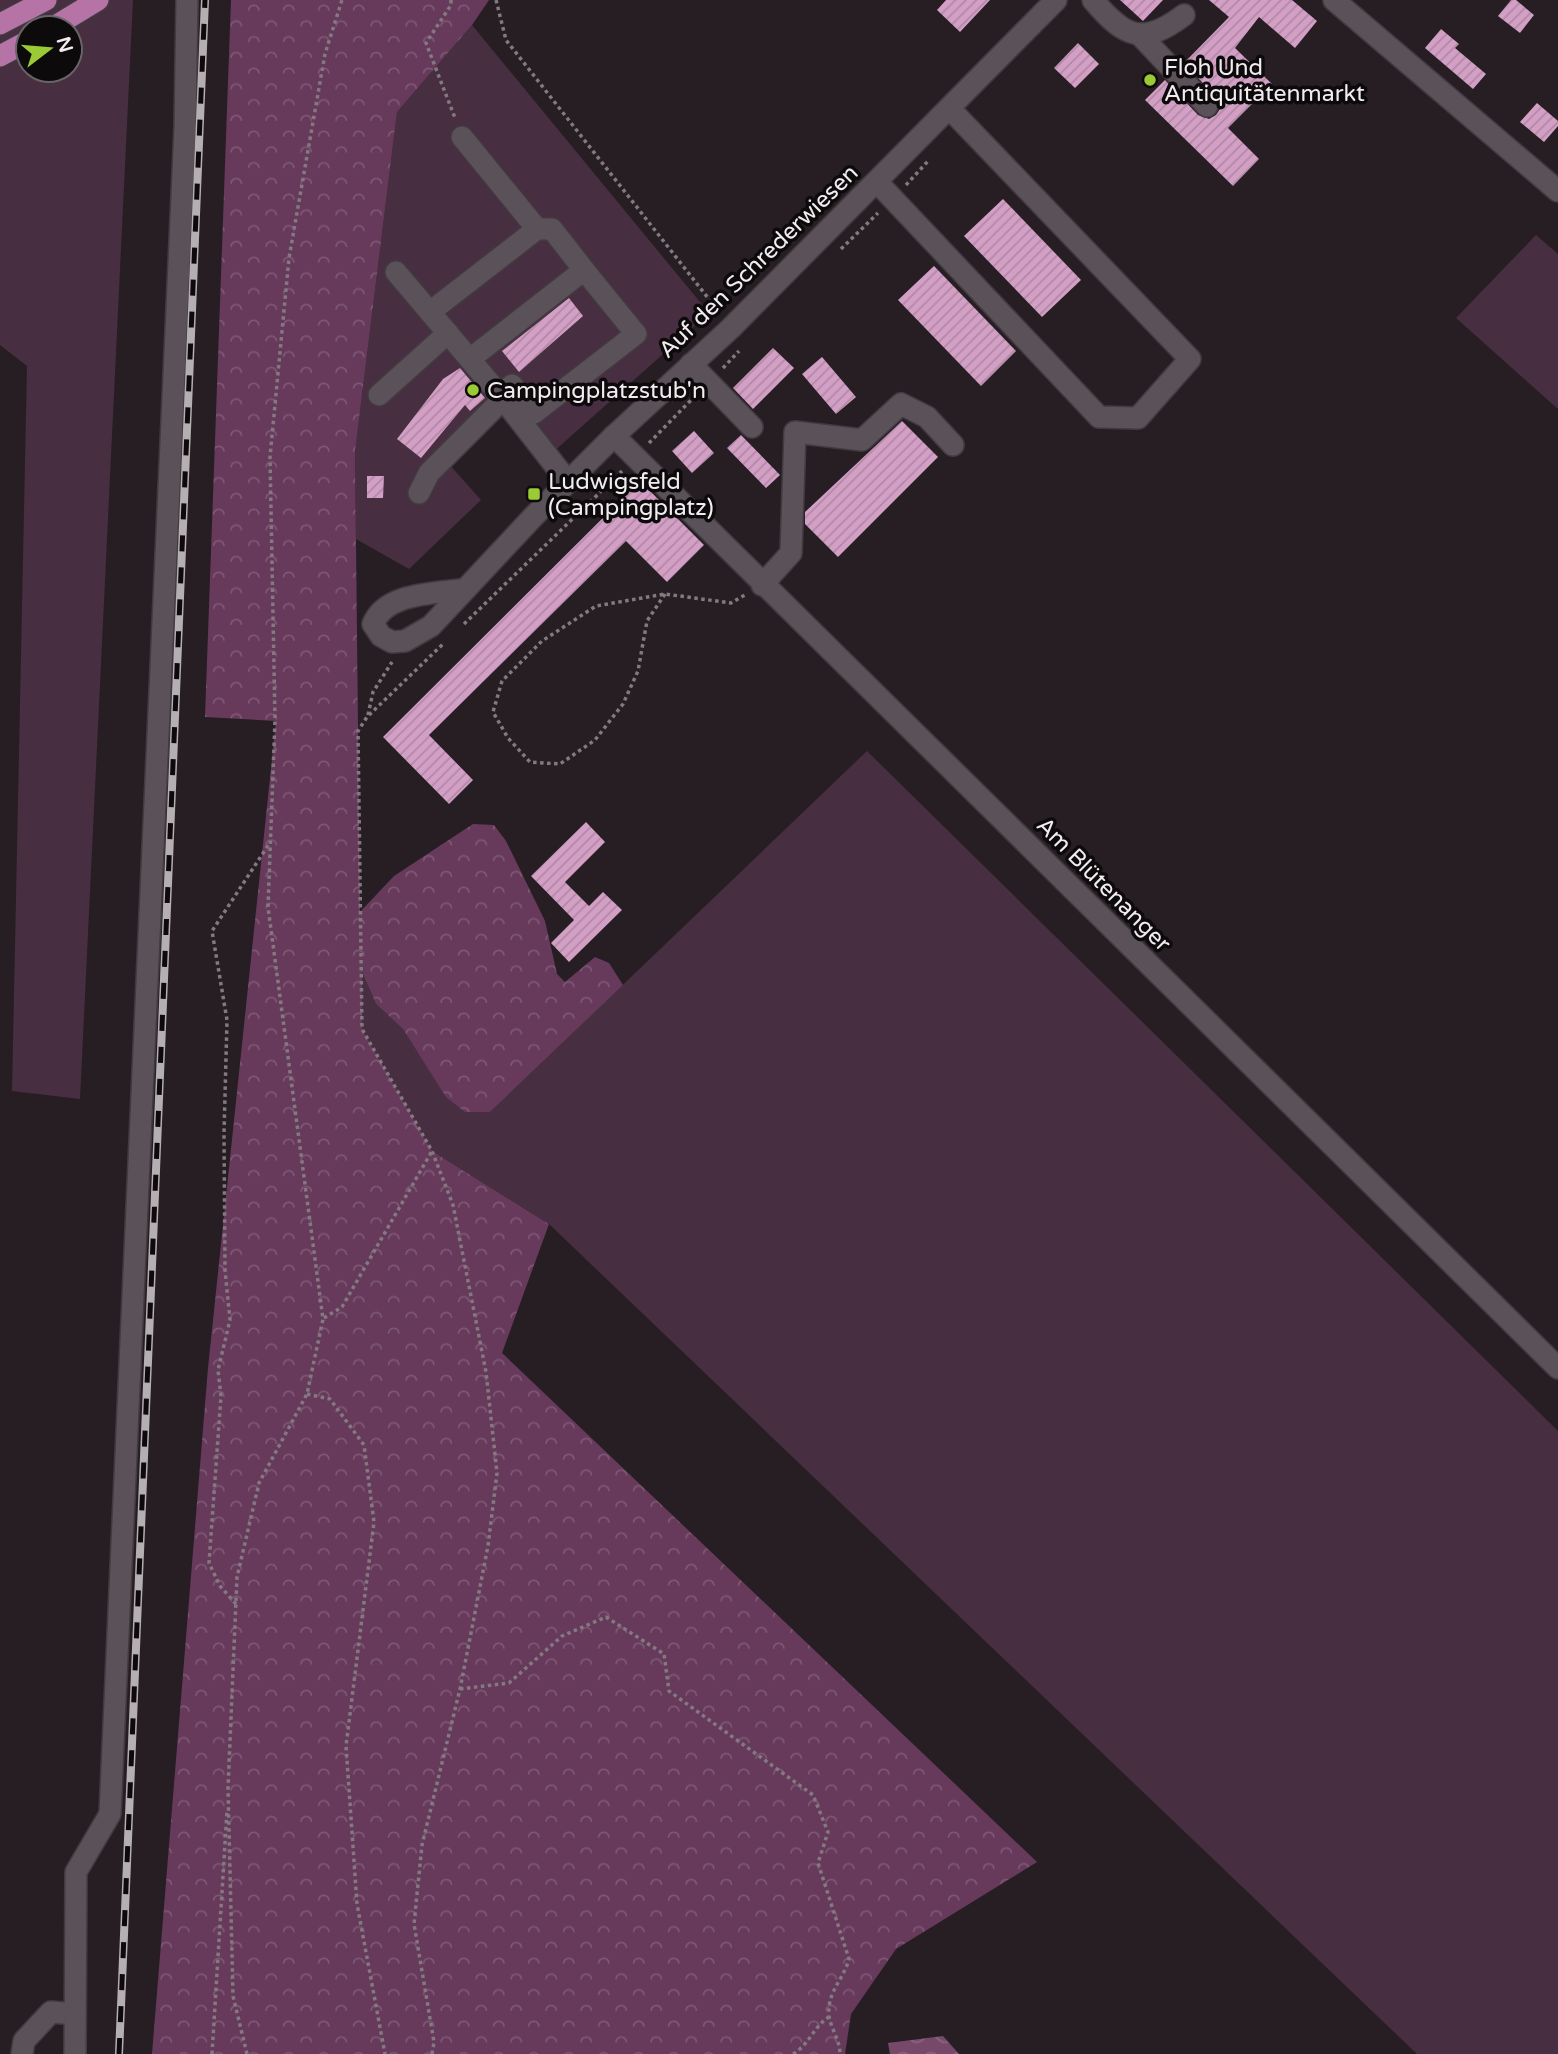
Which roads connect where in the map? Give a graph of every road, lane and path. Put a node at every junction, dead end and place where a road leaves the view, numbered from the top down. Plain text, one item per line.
1 (46, 0) edge
2 (98, 0) edge
3 (187, 0) edge
4 (342, 0) edge
5 (451, 0) edge
6 (496, 0) edge
7 (1093, 0) edge
8 (1334, 0) edge
9 (1050, 2) edge
10 (75, 14) edge
11 (1184, 15) dead end
12 (0, 24) edge
13 (1141, 36) junction
14 (1207, 106) dead end
15 (950, 109) junction
16 (462, 137) joint
17 (877, 182) junction
18 (1558, 191) edge
19 (537, 229) junction
20 (584, 270) junction
21 (396, 272) dead end
22 (430, 312) junction
23 (731, 328) junction
24 (448, 333) junction
25 (470, 359) junction
26 (691, 364) junction
27 (379, 394) dead end
28 (502, 397) junction
29 (752, 427) dead end
30 (614, 436) junction
31 (953, 445) dead end
32 (634, 459) junction
33 (568, 482) junction
34 (419, 493) dead end
35 (762, 585) junction
36 (466, 589) junction
37 (665, 594) junction
38 (456, 631) dead end
39 (405, 641) junction
40 (446, 641) dead end
41 (367, 717) junction
42 (270, 842) junction
43 (432, 1151) junction
44 (323, 1319) junction
45 (1558, 1368) edge
46 (307, 1394) junction
47 (236, 1604) junction
48 (460, 1689) junction
49 (228, 1788) junction
50 (75, 2014) junction
51 (829, 2017) junction
52 (22, 2054) edge
53 (75, 2054) edge
54 (212, 2054) edge
55 (247, 2054) edge
56 (385, 2054) edge
57 (432, 2054) edge
58 (793, 2054) edge
59 (840, 2054) edge

1 - 12 main road
2 - 10 main road
3 - 50 street
4 - 42 path
5 - 16 path
6 - 23 path
7 - 13 street
8 - 18 street
9 - 15 street, Auf den Schrederwiesen
11 - 13 street
13 - 14 street
15 - 17 street, Auf den Schrederwiesen
15 - 17 street
16 - 19 street
17 - 23 street, Auf den Schrederwiesen
19 - 20 street
19 - 22 street
20 - 25 street
20 - 28 street
21 - 22 street
22 - 24 street
23 - 26 street, Auf den Schrederwiesen
24 - 25 street
24 - 27 street
25 - 28 street
26 - 29 street
26 - 30 street, Auf den Schrederwiesen
28 - 33 street
28 - 34 street
30 - 32 street, Am Blütenanger
30 - 33 street, Auf den Schrederwiesen
31 - 35 street
32 - 35 street, Am Blütenanger
32 - 38 path
33 - 36 street, Auf den Schrederwiesen
35 - 37 path
35 - 45 street, Am Blütenanger
36 - 39 street, Auf den Schrederwiesen
36 - 39 street
37 - 37 path
39 - 41 path
40 - 41 path
41 - 43 path
42 - 44 path
42 - 47 path
43 - 44 path
43 - 48 path
44 - 46 path
46 - 47 path
46 - 56 path
47 - 49 path
48 - 51 path
48 - 57 path
49 - 54 path
49 - 55 path
50 - 52 street
50 - 53 street
51 - 58 path
51 - 59 path

